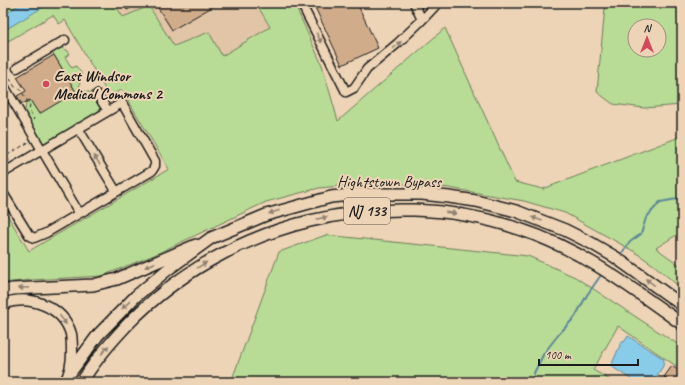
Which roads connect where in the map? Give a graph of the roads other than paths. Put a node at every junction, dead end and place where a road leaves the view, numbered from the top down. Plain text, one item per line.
1 (302, 3) edge
2 (414, 3) edge
3 (438, 3) edge
4 (422, 20) junction
5 (65, 40) dead end
6 (17, 68) dead end
7 (6, 82) edge
8 (97, 94) dead end
9 (108, 111) junction
10 (78, 128) junction
11 (42, 149) junction
12 (3, 173) edge
13 (116, 191) junction
14 (3, 192) edge
15 (79, 213) junction
16 (211, 238) junction
17 (3, 291) edge
18 (3, 304) edge
19 (682, 304) edge
20 (682, 324) edge
21 (67, 378) edge
22 (82, 382) edge

1 -> 4 lane
2 - 4 lane
3 - 4 lane
5 - 6 lane
7 - 11 lane
8 - 9 lane
9 - 10 lane
9 - 13 lane
10 - 11 lane
13 -> 10 lane
11 - 12 lane
11 - 15 lane
13 - 15 lane
14 - 15 lane
16 -> 17 highway
19 -> 16 highway, Hightstown Bypass / NJ 133
16 -> 21 highway, Hightstown Bypass / NJ 133
18 -> 21 main road
22 -> 20 highway, Hightstown Bypass / NJ 133

